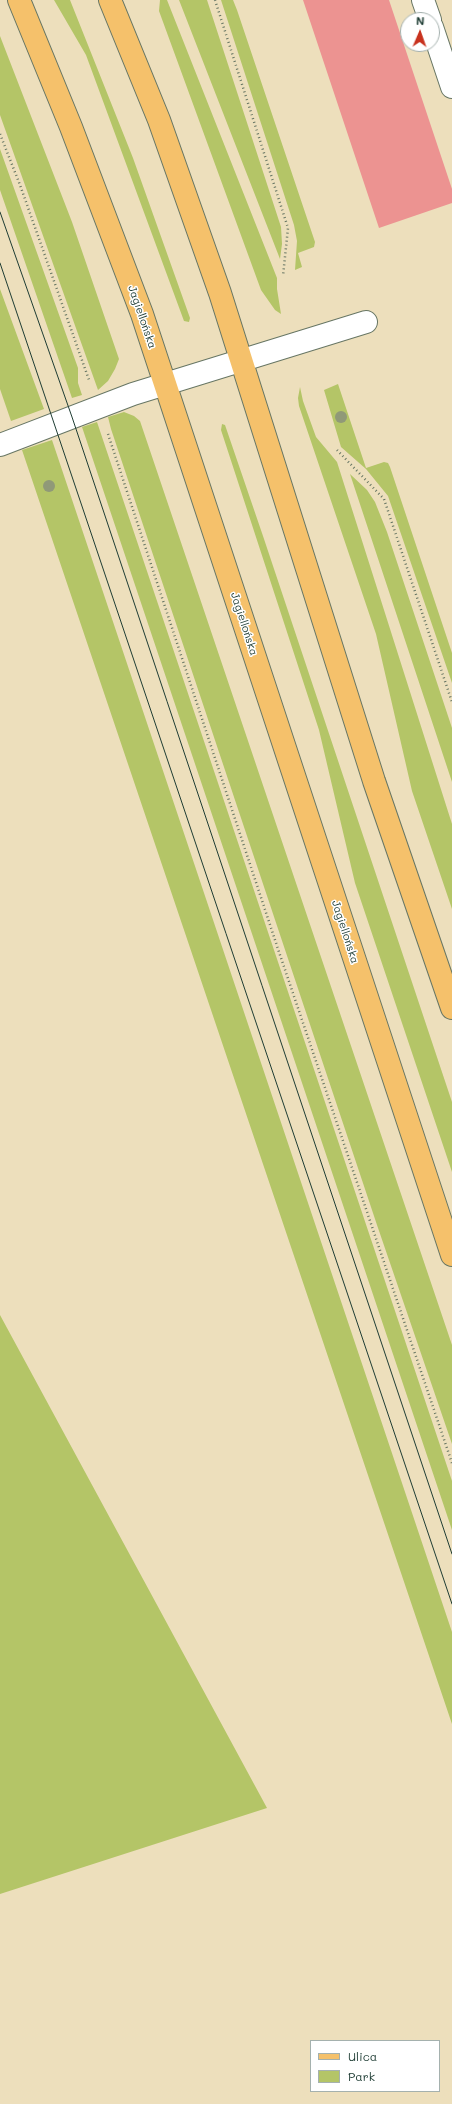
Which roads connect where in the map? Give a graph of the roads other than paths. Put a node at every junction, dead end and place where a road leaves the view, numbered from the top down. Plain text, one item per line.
1 (19, 0) edge
2 (110, 0) edge
3 (423, 0) edge
4 (427, 12) edge
5 (440, 51) edge
6 (452, 87) edge
7 (366, 322) dead end
8 (242, 360) junction
9 (165, 384) junction
10 (0, 446) edge
11 (452, 1008) edge
12 (452, 1255) edge

1 - 9 main road, Jagiellońska
2 - 8 main road
3 - 4 lane
5 - 6 lane
7 - 8 lane
8 - 9 lane
8 - 11 main road
9 - 10 lane
9 - 12 main road, Jagiellońska

